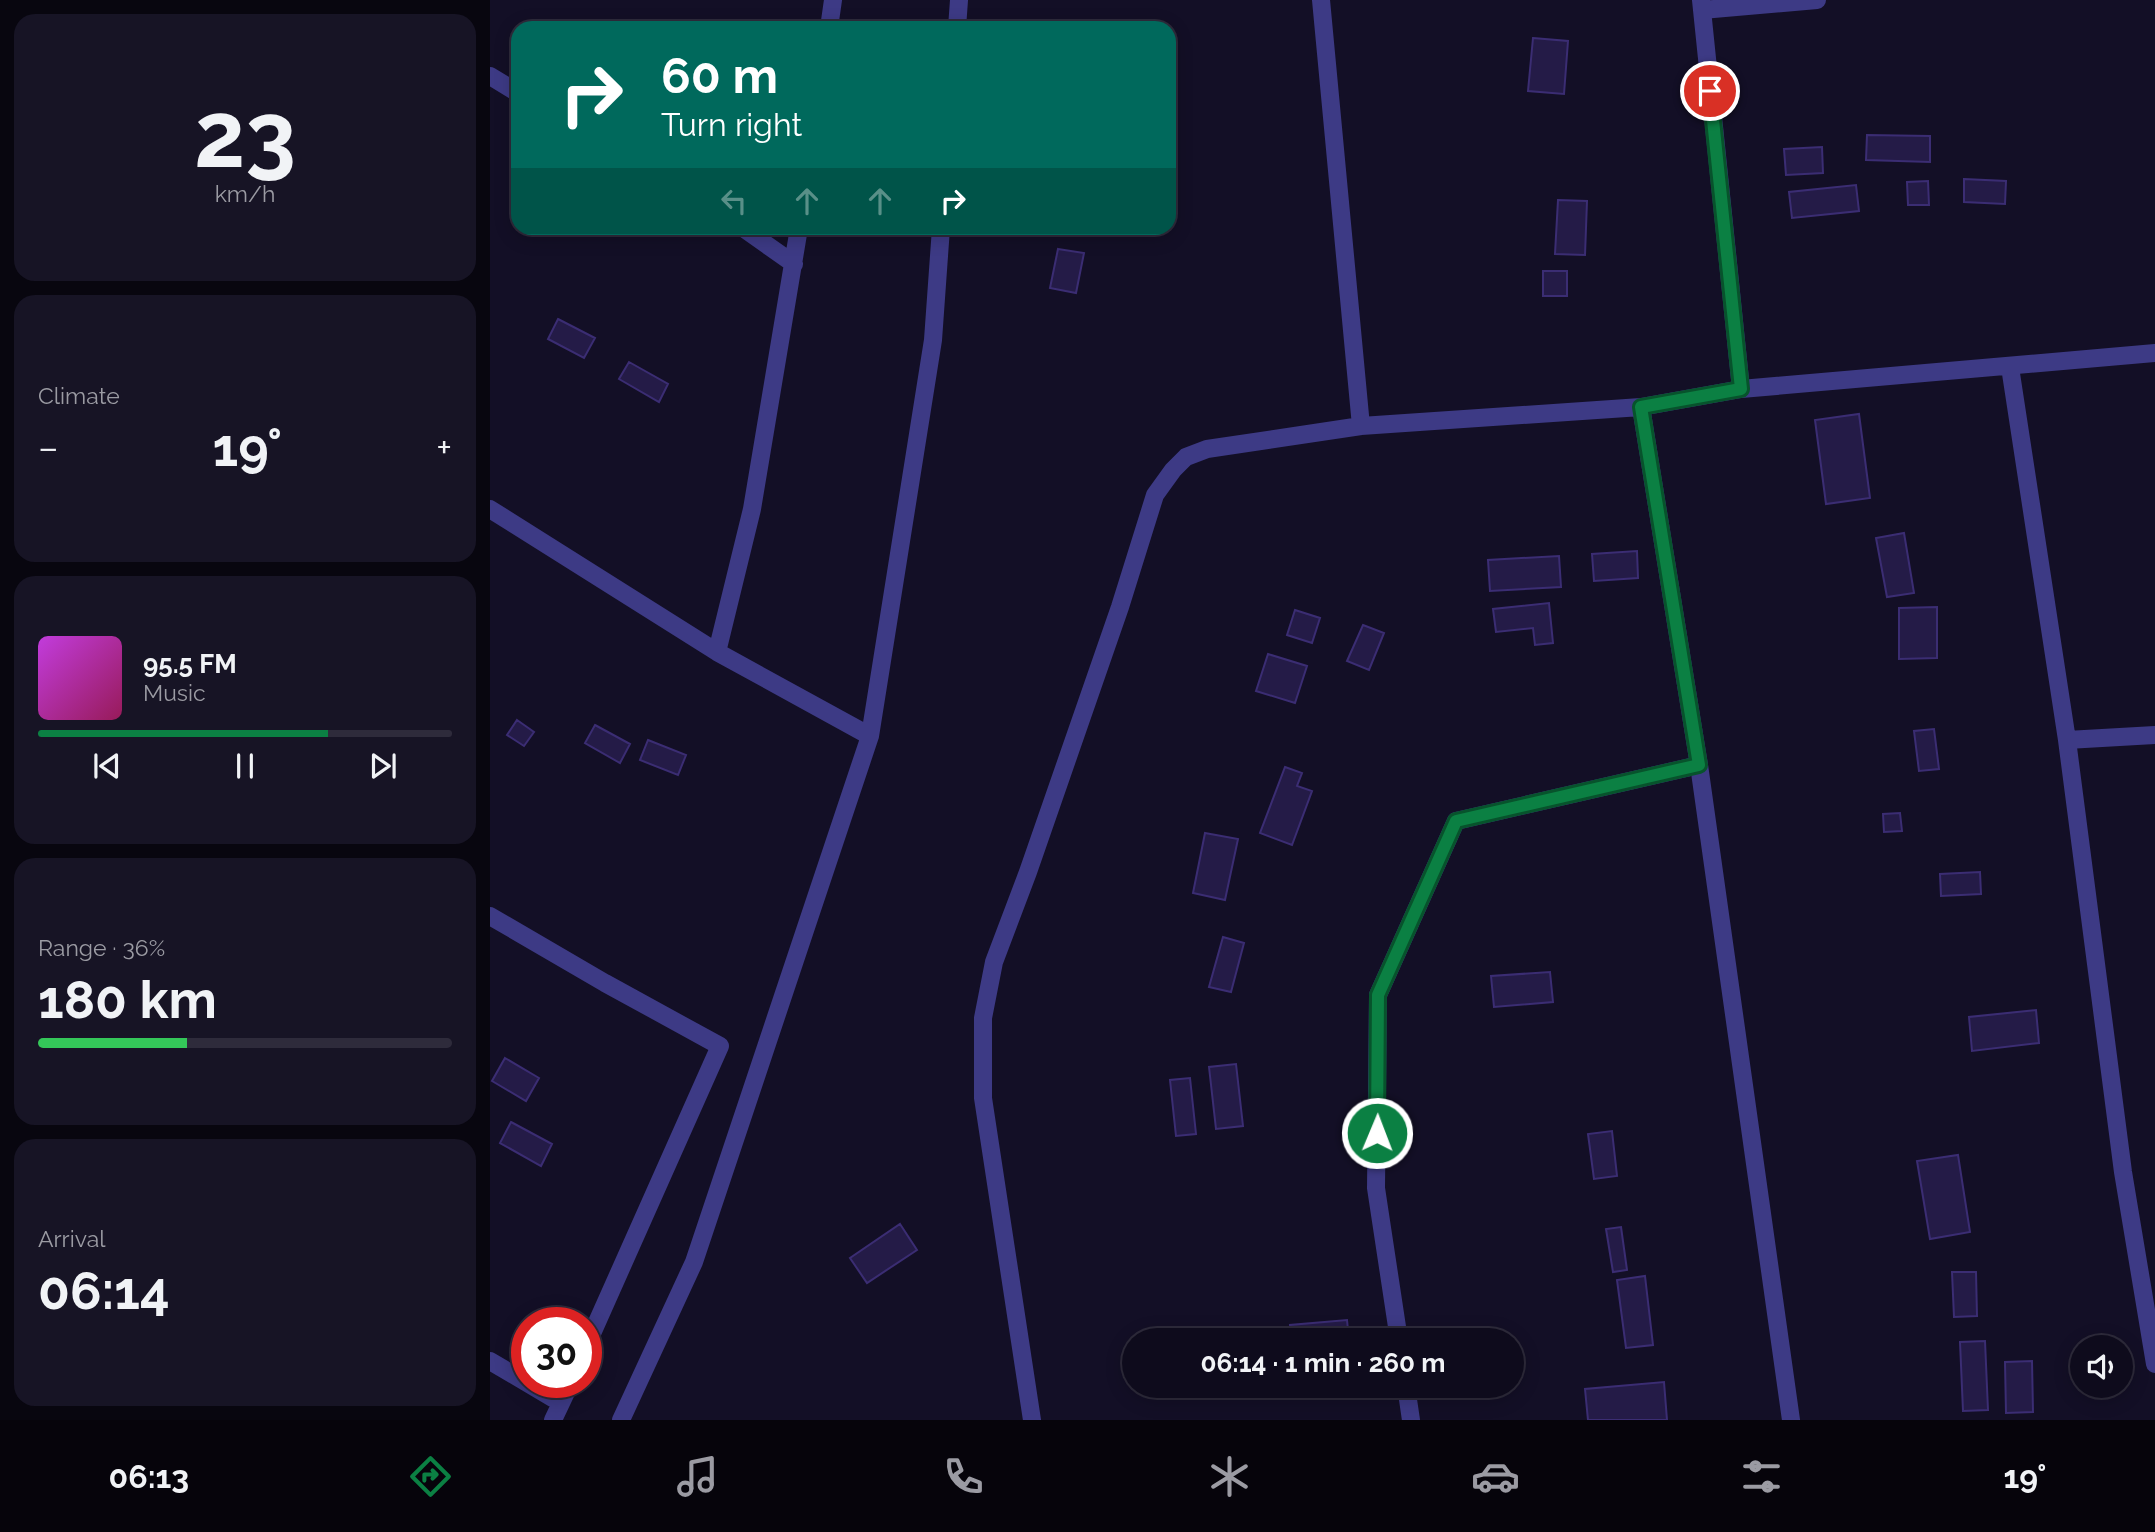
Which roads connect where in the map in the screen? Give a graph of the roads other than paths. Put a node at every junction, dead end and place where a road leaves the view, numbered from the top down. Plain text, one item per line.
1 (833, 0) edge
2 (959, 0) edge
3 (1321, 0) edge
4 (1817, 0) edge
5 (1701, 5) edge
6 (830, 21) edge
7 (958, 21) edge
8 (490, 76) edge
9 (511, 89) edge
10 (753, 235) edge
11 (798, 235) edge
12 (941, 235) edge
13 (794, 264) junction
14 (2155, 353) edge
15 (2010, 367) junction
16 (1741, 389) junction
17 (1641, 407) junction
18 (1361, 426) junction
19 (490, 509) edge
20 (717, 652) junction
21 (2155, 735) edge
22 (870, 736) junction
23 (2067, 740) junction
24 (1699, 765) junction
25 (490, 916) edge
26 (602, 1312) edge
27 (1397, 1328) edge
28 (490, 1362) edge
29 (2155, 1364) edge
30 (564, 1398) edge
31 (1408, 1398) edge
32 (562, 1403) junction
33 (553, 1420) edge
34 (621, 1420) edge
35 (1032, 1420) edge
36 (1411, 1420) edge
37 (1791, 1420) edge

1 - 6 street
2 - 7 street
3 - 18 street
4 - 5 street
5 - 16 street
8 - 9 street
10 - 13 street
11 - 13 street
12 - 22 street
13 - 20 street
14 - 15 street
15 - 16 street
15 - 23 street
16 - 17 street
17 - 18 street
17 - 24 street
18 - 35 street
19 - 20 street
20 - 22 street
21 - 23 street
22 - 34 street
23 - 29 street
24 - 27 street
24 - 37 street
25 - 26 street
28 - 32 street
30 - 32 street
31 - 36 street
32 - 33 street

